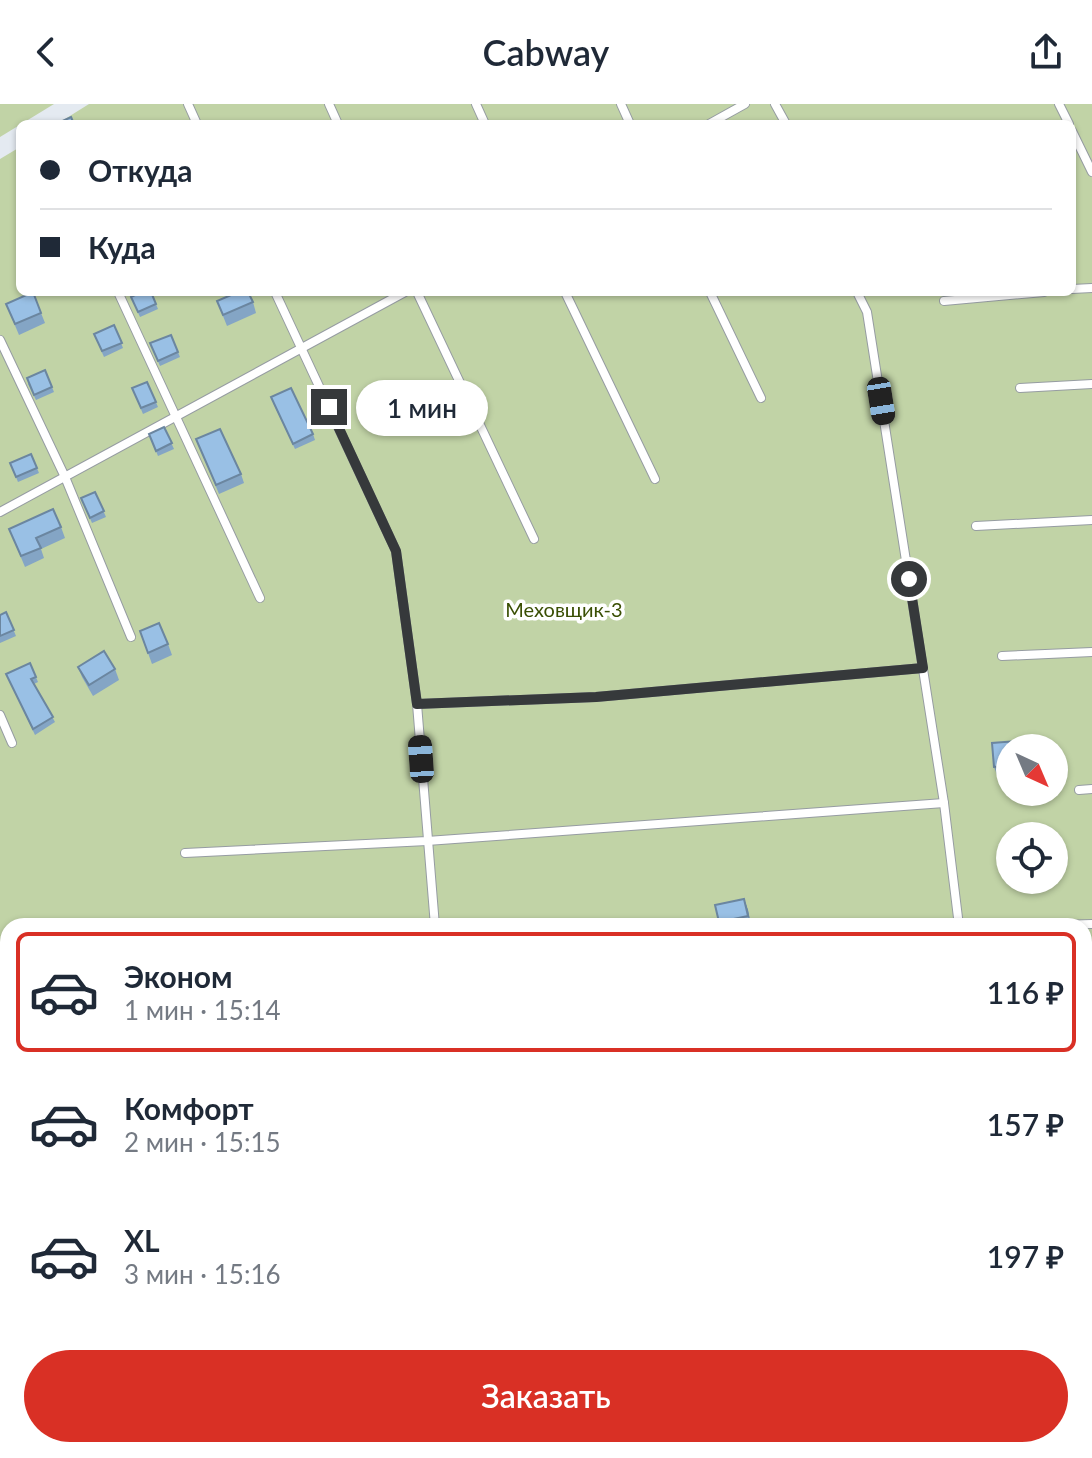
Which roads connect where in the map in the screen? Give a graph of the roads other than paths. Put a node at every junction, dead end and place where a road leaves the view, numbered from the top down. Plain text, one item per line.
1 (745, 104) edge
2 (716, 120) edge
3 (1076, 139) edge
4 (1092, 172) edge
5 (120, 296) edge
6 (277, 296) edge
7 (398, 296) edge
8 (419, 296) edge
9 (567, 296) edge
10 (712, 296) edge
11 (859, 296) edge
12 (1000, 296) edge
13 (944, 301) dead end
14 (0, 340) edge
15 (302, 349) junction
16 (1092, 384) edge
17 (1020, 388) dead end
18 (761, 398) dead end
19 (176, 417) junction
20 (65, 477) junction
21 (655, 479) dead end
22 (0, 512) edge
23 (1092, 520) edge
24 (976, 526) dead end
25 (534, 539) dead end
26 (260, 598) dead end
27 (131, 637) dead end
28 (1092, 652) edge
29 (1002, 656) dead end
30 (923, 668) junction
31 (417, 704) junction
32 (0, 715) edge
33 (12, 743) dead end
34 (1092, 789) edge
35 (1079, 790) dead end
36 (944, 803) junction
37 (427, 841) junction
38 (185, 853) dead end
39 (434, 918) edge
40 (958, 918) edge

1 - 2 lane
3 - 4 lane
5 - 19 lane
6 - 15 lane
7 - 15 lane
8 - 25 lane
9 - 21 lane
10 - 18 lane
11 - 30 lane
12 - 13 lane
14 - 20 lane
15 - 19 lane
15 - 31 lane
16 - 17 lane
19 - 20 lane
19 - 26 lane
20 - 22 lane
20 - 27 lane
23 - 24 lane
28 - 29 lane
30 - 31 lane
30 - 36 lane
31 - 37 lane
32 - 33 lane
34 - 35 lane
36 - 37 lane
36 - 40 lane
37 - 38 lane
37 - 39 lane

